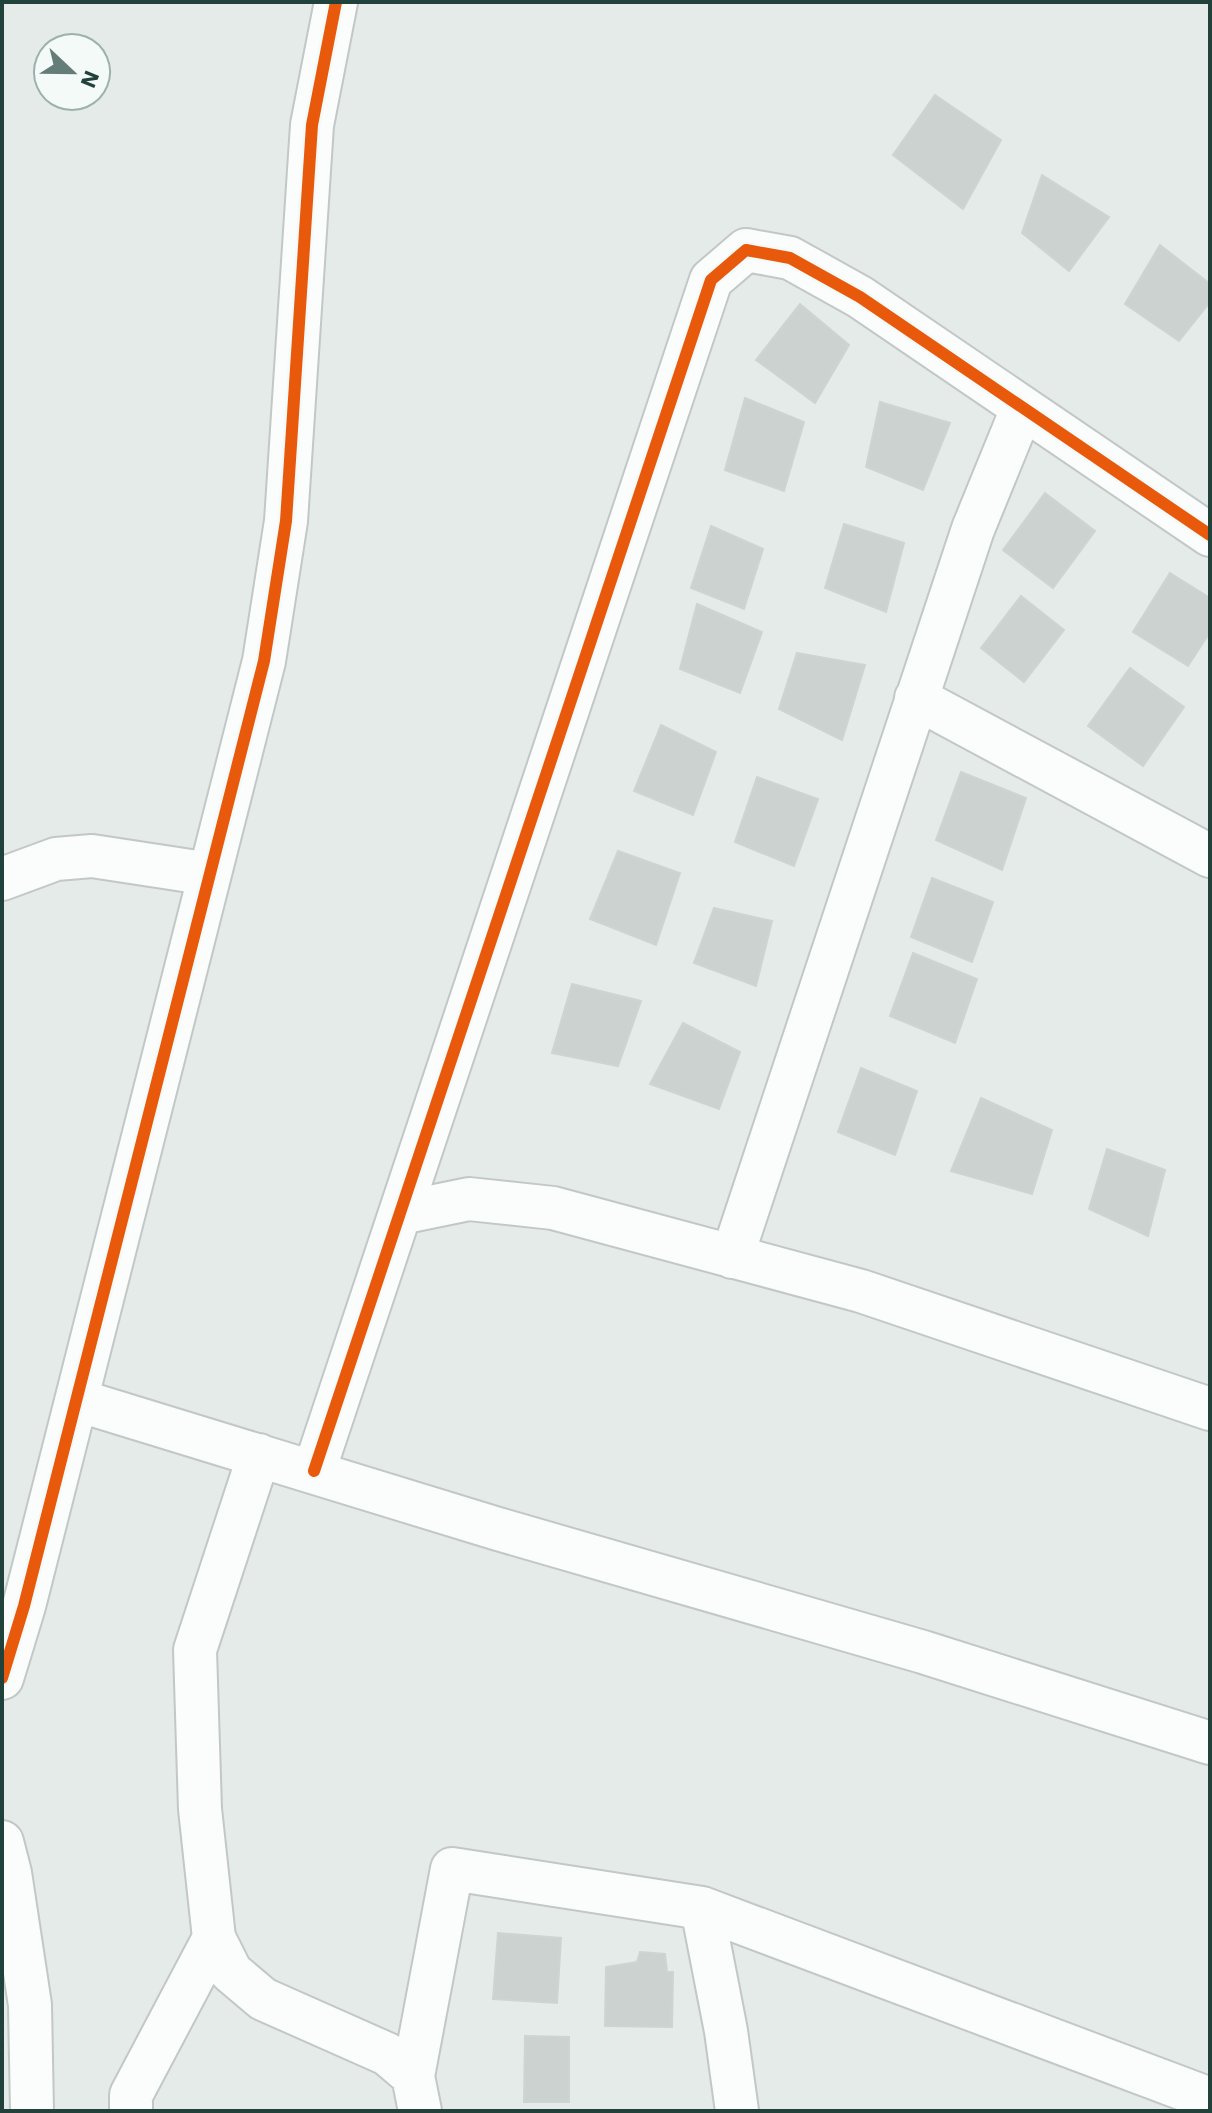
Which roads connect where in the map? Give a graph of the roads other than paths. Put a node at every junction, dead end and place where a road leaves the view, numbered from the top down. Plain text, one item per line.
1 (336, 2) edge
2 (1022, 409) junction
3 (1210, 535) edge
4 (916, 698) junction
5 (1210, 856) edge
6 (210, 874) junction
7 (2, 879) edge
8 (401, 1213) junction
9 (732, 1257) junction
10 (77, 1400) junction
11 (1210, 1409) edge
12 (259, 1455) junction
13 (314, 1471) junction
14 (2, 1678) edge
15 (1210, 1743) edge
16 (2, 1842) edge
17 (702, 1908) junction
18 (214, 1938) junction
19 (16, 2005) edge
20 (416, 2094) edge
21 (1210, 2099) edge
22 (32, 2111) edge
23 (131, 2111) edge
24 (737, 2111) edge

1 - 6 street
2 - 3 street
2 - 4 street
2 - 8 street
4 - 5 street
4 - 9 street
6 - 7 street
6 - 10 street
8 - 9 street
8 - 13 street
9 - 11 street
10 - 12 street
10 - 14 street
12 - 13 street
12 - 18 street
13 - 15 street
16 - 19 street
17 - 20 street
17 - 21 street
17 - 24 street
18 - 20 street
18 - 23 street
19 - 22 street

